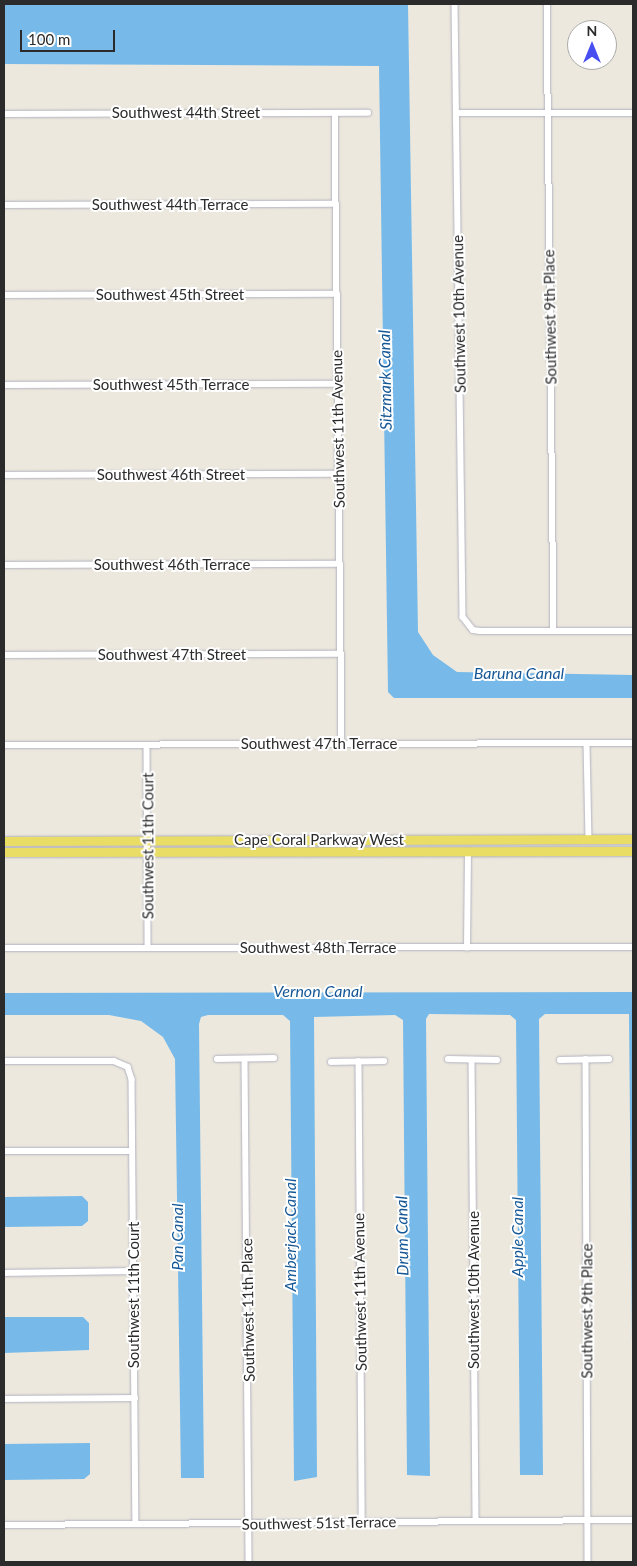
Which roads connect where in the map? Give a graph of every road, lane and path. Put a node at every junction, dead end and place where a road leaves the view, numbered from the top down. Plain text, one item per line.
1 (455, 4) edge
2 (546, 4) edge
3 (368, 113) dead end
4 (456, 113) junction
5 (548, 113) junction
6 (633, 113) edge
7 (4, 114) edge
8 (335, 114) junction
9 (336, 204) junction
10 (4, 205) edge
11 (337, 294) junction
12 (4, 295) edge
13 (338, 384) junction
14 (4, 385) edge
15 (339, 474) junction
16 (4, 475) edge
17 (340, 564) junction
18 (4, 565) edge
19 (554, 631) junction
20 (633, 631) edge
21 (341, 654) junction
22 (4, 655) edge
23 (342, 744) junction
24 (587, 744) junction
25 (633, 744) edge
26 (4, 745) edge
27 (147, 745) junction
28 (458, 840) junction
29 (555, 840) junction
30 (589, 840) junction
31 (633, 840) edge
32 (4, 841) edge
33 (148, 841) junction
34 (4, 852) edge
35 (148, 852) junction
36 (378, 852) junction
37 (468, 852) junction
38 (633, 852) edge
39 (633, 947) edge
40 (4, 948) edge
41 (148, 948) junction
42 (467, 948) junction
43 (274, 1058) dead end
44 (217, 1059) dead end
45 (245, 1059) junction
46 (448, 1059) dead end
47 (586, 1059) junction
48 (609, 1059) dead end
49 (472, 1060) junction
50 (497, 1060) dead end
51 (560, 1060) dead end
52 (359, 1061) junction
53 (384, 1061) dead end
54 (4, 1062) edge
55 (331, 1062) dead end
56 (132, 1151) junction
57 (4, 1152) edge
58 (133, 1271) junction
59 (4, 1273) edge
60 (134, 1398) junction
61 (4, 1399) edge
62 (589, 1520) junction
63 (633, 1520) edge
64 (476, 1521) junction
65 (362, 1522) junction
66 (248, 1523) junction
67 (136, 1524) junction
68 (4, 1525) edge
69 (249, 1562) edge
70 (588, 1562) edge

1 - 4 street, Southwest 10th Avenue
2 - 5 street, Southwest 9th Place
3 - 8 street, Southwest 44th Street
4 - 5 street
4 - 19 street, Southwest 10th Avenue
5 - 6 street
5 - 19 street, Southwest 9th Place
7 - 8 street, Southwest 44th Street
8 - 9 street, Southwest 11th Avenue
9 - 10 street, Southwest 44th Terrace
9 - 11 street, Southwest 11th Avenue
11 - 12 street, Southwest 45th Street
11 - 13 street, Southwest 11th Avenue
13 - 14 street, Southwest 45th Terrace
13 - 15 street, Southwest 11th Avenue
15 - 16 street, Southwest 46th Street
15 - 17 street, Southwest 11th Avenue
17 - 18 street, Southwest 46th Terrace
17 - 21 street, Southwest 11th Avenue
19 - 20 street
21 - 22 street, Southwest 47th Street
21 - 23 street, Southwest 11th Avenue
23 - 24 street, Southwest 47th Terrace
23 - 27 street, Southwest 47th Terrace
24 - 25 street, Southwest 47th Terrace
24 - 30 street
26 - 27 street, Southwest 47th Terrace
27 - 33 street, Southwest 11th Court
28 - 29 main road, Cape Coral Parkway West
28 - 33 main road, Cape Coral Parkway West
28 - 36 main road
29 - 30 main road, Cape Coral Parkway West
29 - 37 main road
30 - 31 main road, Cape Coral Parkway West
32 - 33 main road, Cape Coral Parkway West
33 - 35 street, Southwest 11th Court
34 - 35 main road, Cape Coral Parkway West
35 - 36 main road, Cape Coral Parkway West
35 - 41 street, Southwest 11th Court
36 - 37 main road, Cape Coral Parkway West
37 - 38 main road, Cape Coral Parkway West
37 - 42 street
39 - 42 street, Southwest 48th Terrace
40 - 41 street, Southwest 48th Terrace
41 - 42 street, Southwest 48th Terrace
43 - 45 street
44 - 45 street
45 - 66 street, Southwest 11th Place
46 - 49 street
47 - 48 street
47 - 51 street
47 - 62 street, Southwest 9th Place
49 - 50 street
49 - 64 street, Southwest 10th Avenue
52 - 53 street
52 - 55 street
52 - 65 street, Southwest 11th Avenue
54 - 56 street, Southwest 11th Court
56 - 57 street
56 - 58 street, Southwest 11th Court
58 - 59 street
58 - 60 street, Southwest 11th Court
60 - 61 street
60 - 67 street, Southwest 11th Court
62 - 63 street, Southwest 51st Terrace
62 - 64 street, Southwest 51st Terrace
62 - 70 street, Southwest 9th Place
64 - 65 street, Southwest 51st Terrace
65 - 66 street, Southwest 51st Terrace
66 - 67 street, Southwest 51st Terrace
66 - 69 street, Southwest 11th Place
67 - 68 street, Southwest 51st Terrace

